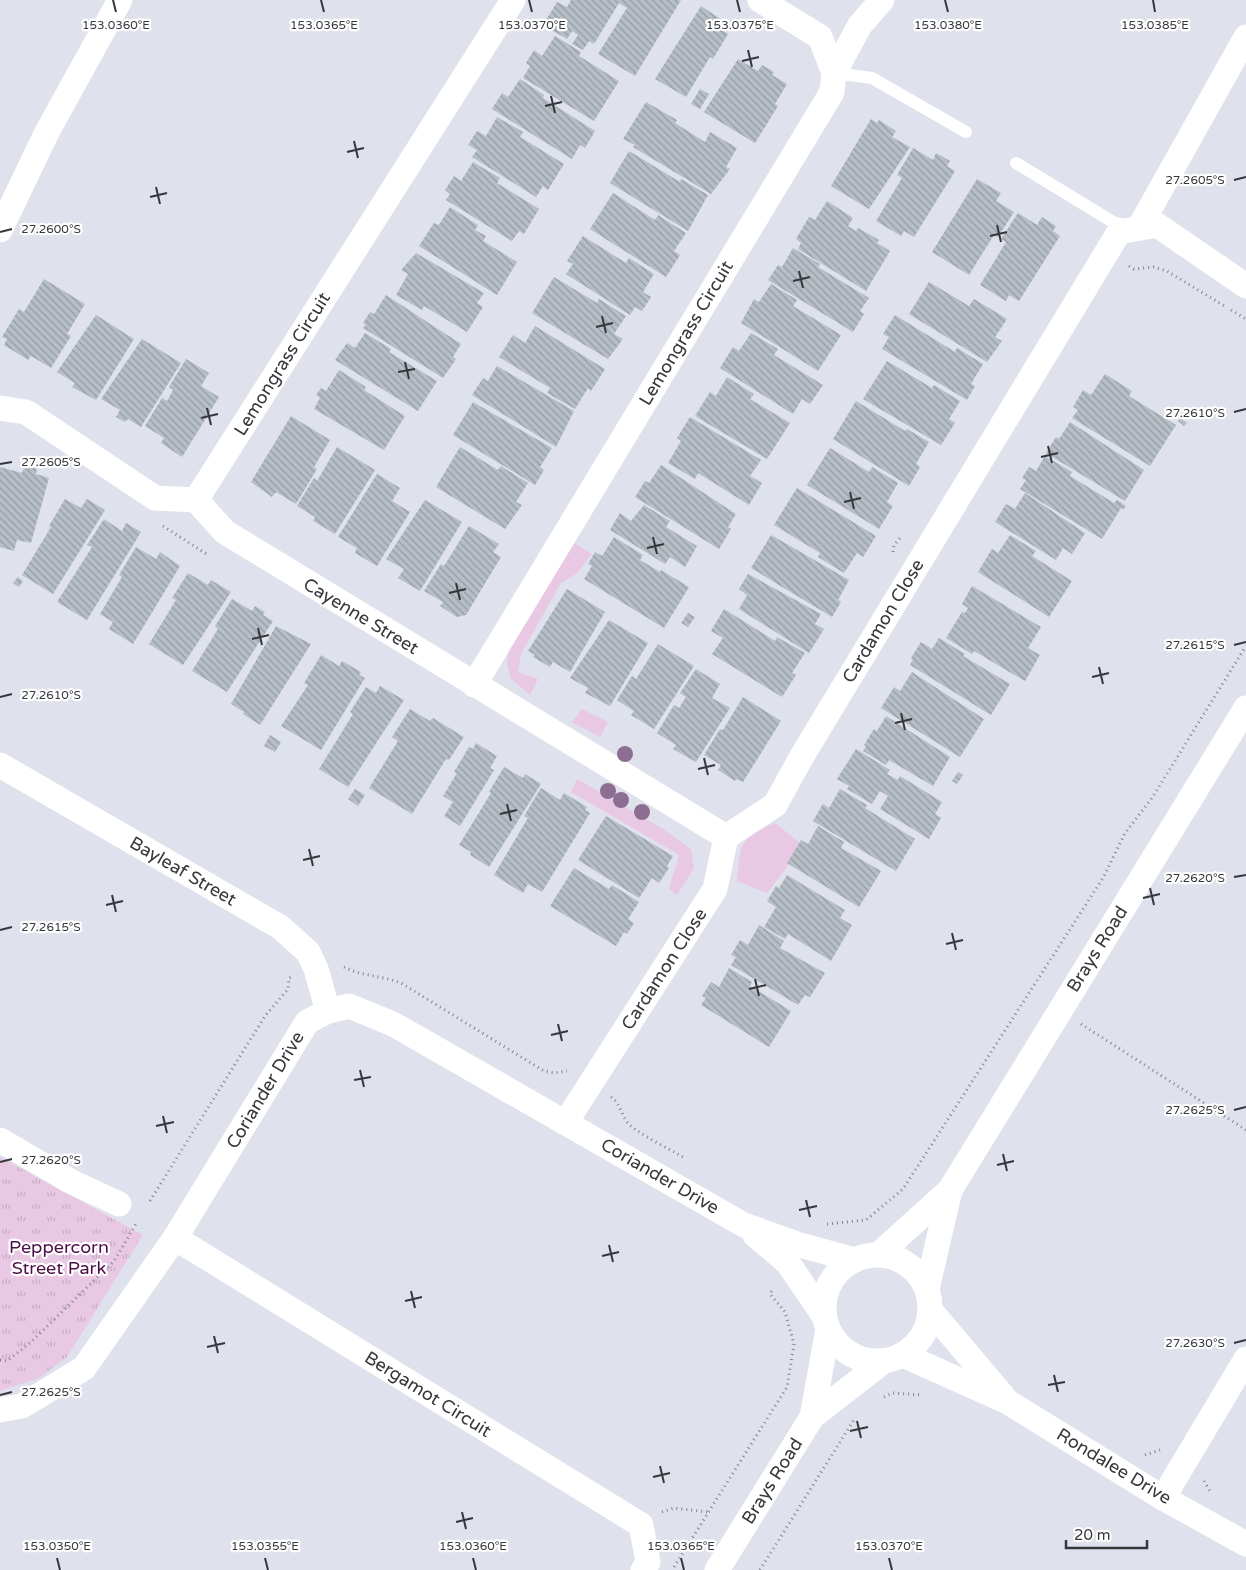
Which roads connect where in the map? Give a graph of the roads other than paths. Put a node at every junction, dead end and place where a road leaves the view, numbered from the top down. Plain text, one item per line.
1 (120, 0) edge
2 (513, 0) edge
3 (760, 0) edge
4 (882, 0) edge
5 (1246, 36) edge
6 (834, 73) junction
7 (966, 132) dead end
8 (1016, 163) dead end
9 (1139, 228) junction
10 (0, 230) edge
11 (1246, 286) edge
12 (0, 408) edge
13 (196, 500) junction
14 (474, 685) junction
15 (1246, 708) edge
16 (0, 765) edge
17 (726, 836) junction
18 (328, 1011) junction
19 (566, 1122) junction
20 (0, 1140) edge
21 (950, 1190) junction
22 (130, 1200) road end
23 (175, 1238) junction
24 (794, 1254) junction
25 (866, 1257) junction
26 (929, 1300) junction
27 (826, 1322) junction
28 (894, 1358) junction
29 (1246, 1359) edge
30 (1008, 1402) junction
31 (0, 1410) edge
32 (812, 1417) junction
33 (1163, 1498) junction
34 (1246, 1544) edge
35 (644, 1570) edge
36 (717, 1570) edge

1 - 10 street
2 - 13 street, Lemongrass Circuit
3 - 6 street
4 - 6 street, Lemongrass Circuit
5 - 9 street
6 - 7 lane
6 - 14 street, Lemongrass Circuit
8 - 9 lane
9 - 11 street, Cardamon Close
9 - 17 street, Cardamon Close
12 - 13 street
13 - 14 street, Cayenne Street
14 - 17 street, Cayenne Street
15 - 21 street, Brays Road
16 - 18 street, Bayleaf Street
17 - 19 street, Cardamon Close
18 - 19 street, Coriander Drive
18 - 23 street, Coriander Drive
19 - 24 street, Coriander Drive
20 - 22 street
21 - 25 street, Brays Road
21 - 26 street, Brays Road
23 - 31 street, Coriander Drive
23 - 35 street, Bergamot Circuit
24 - 25 street, Coriander Drive
24 - 27 street, Coriander Drive
25 - 26 street
25 - 27 street
26 - 28 street
26 - 30 street, Rondalee Drive
27 - 28 street
27 - 32 street, Brays Road
28 - 30 street, Rondalee Drive
28 - 32 street, Brays Road
29 - 33 street
30 - 33 street, Rondalee Drive
32 - 36 street, Brays Road
33 - 34 street, Rondalee Drive

